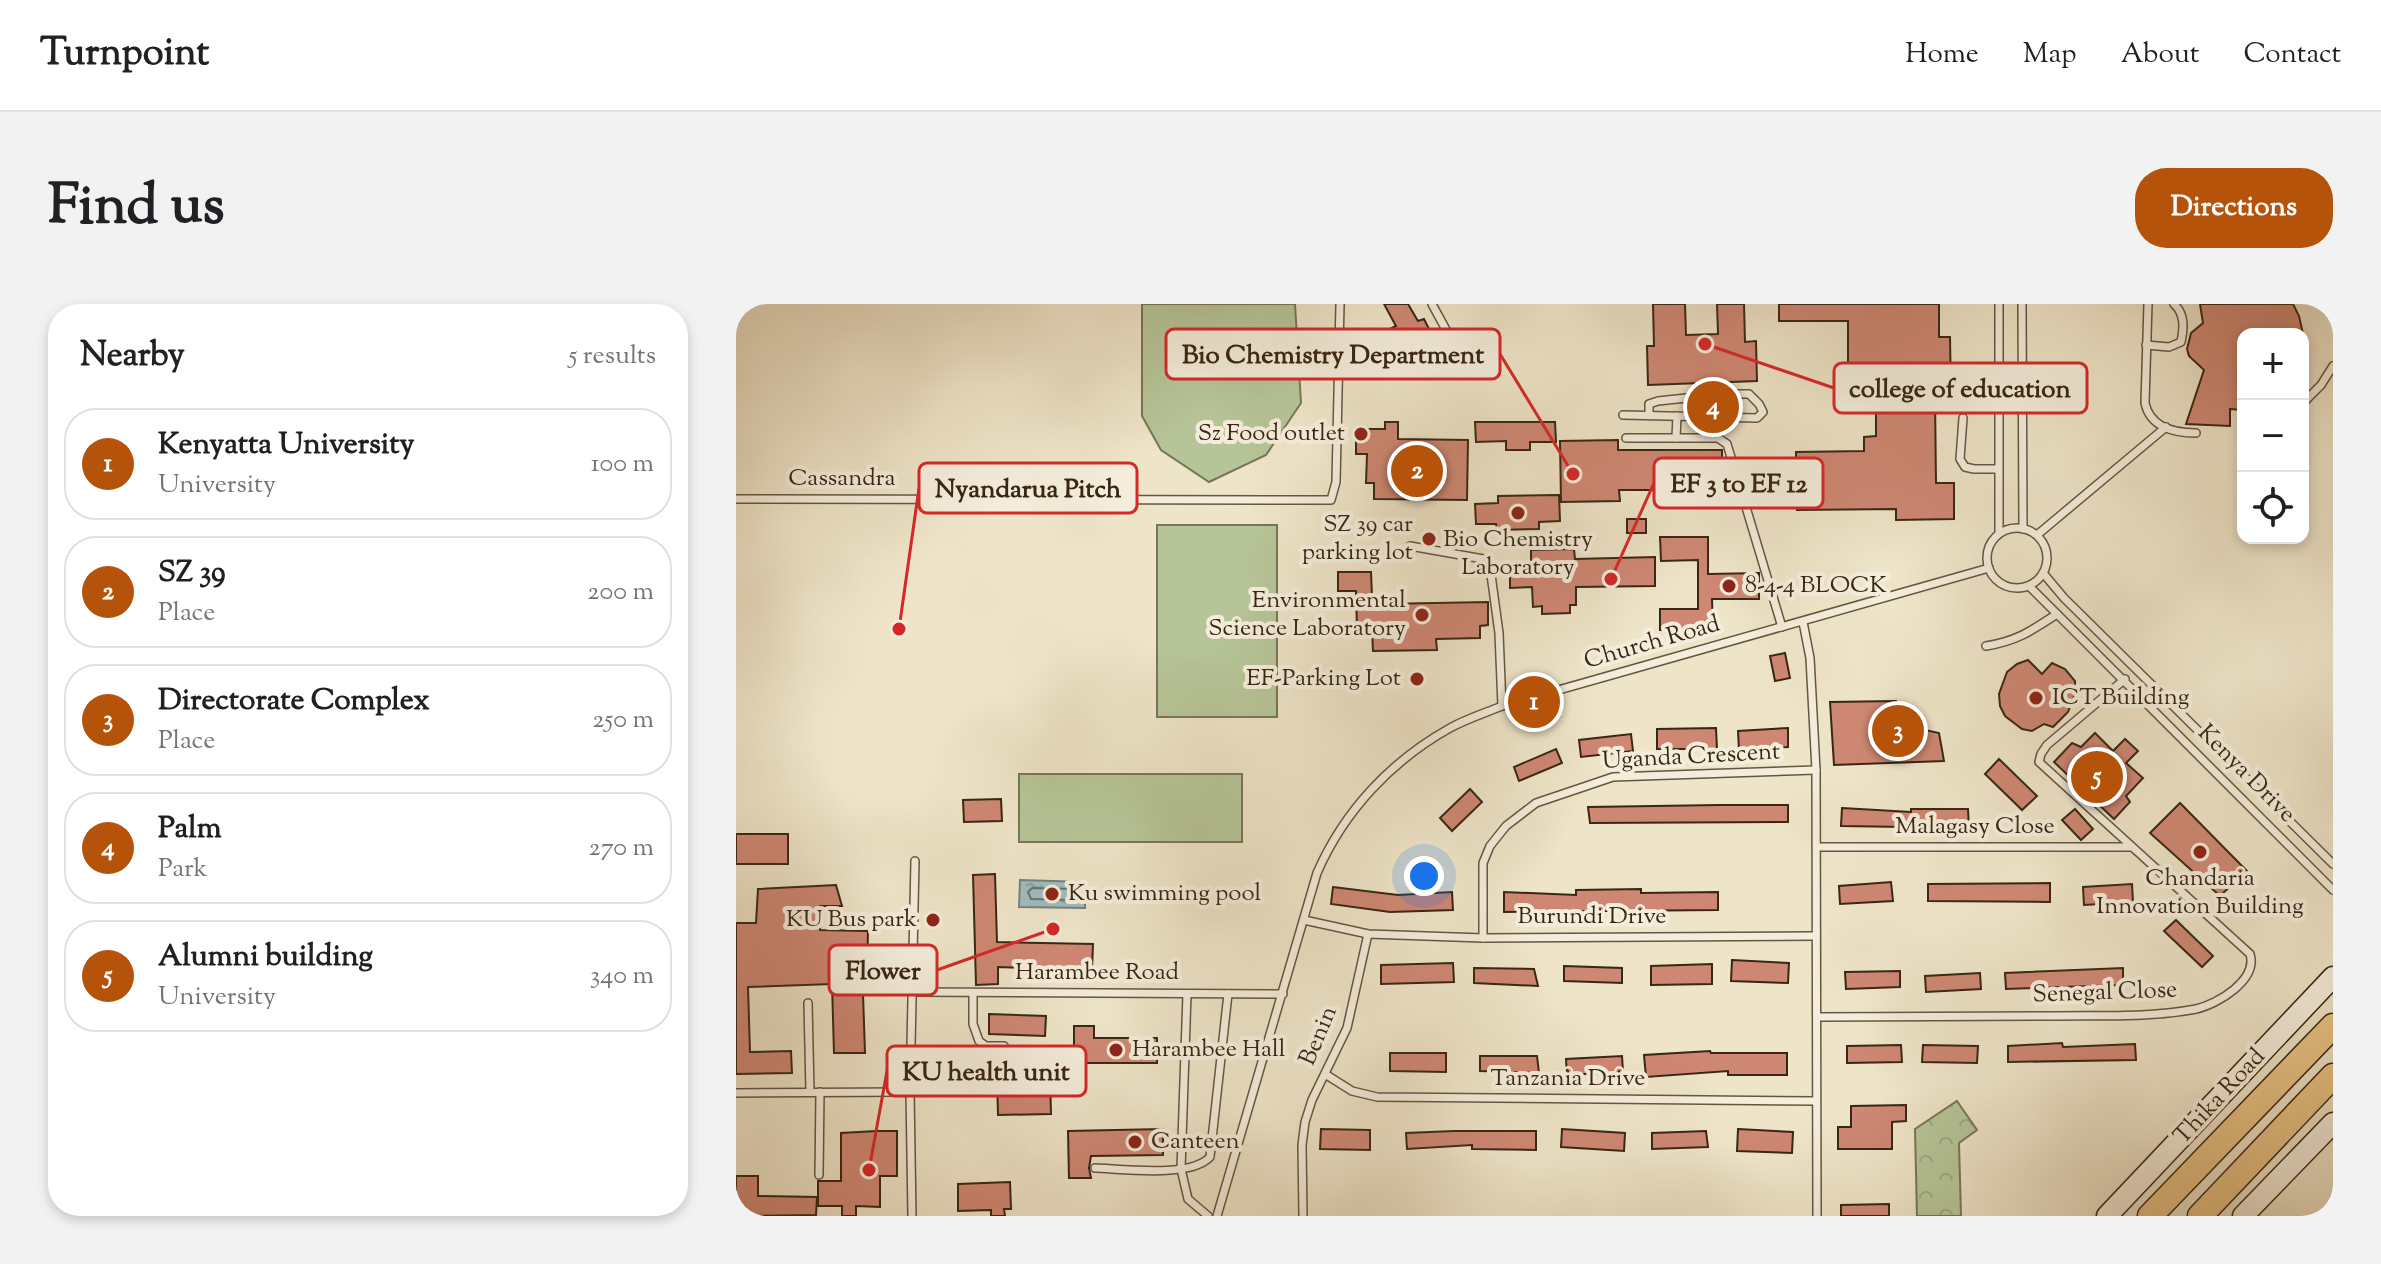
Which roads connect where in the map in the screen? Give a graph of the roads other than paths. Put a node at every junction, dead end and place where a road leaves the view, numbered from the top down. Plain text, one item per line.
1 (1340, 304) edge
2 (1432, 304) edge
3 (1999, 304) edge
4 (2022, 304) edge
5 (2148, 304) edge
6 (2174, 304) edge
7 (1450, 337) dead end
8 (2146, 345) junction
9 (2333, 366) edge
10 (2306, 400) edge
11 (1623, 415) dead end
12 (1649, 416) junction
13 (1677, 416) junction
14 (1963, 418) dead end
15 (2166, 427) junction
16 (2196, 433) dead end
17 (1626, 438) dead end
18 (1676, 438) junction
19 (1998, 469) junction
20 (736, 499) edge
21 (2023, 529) junction
22 (1999, 533) junction
23 (2037, 535) junction
24 (1410, 546) dead end
25 (1989, 568) junction
26 (2043, 573) junction
27 (2029, 586) junction
28 (2057, 614) junction
29 (1803, 622) junction
30 (1782, 627) junction
31 (1986, 646) dead end
32 (2125, 679) junction
33 (1502, 706) junction
34 (1816, 770) junction
35 (2278, 810) junction
36 (2266, 821) junction
37 (1818, 847) junction
38 (2132, 847) junction
39 (915, 861) dead end
40 (2333, 864) edge
41 (2333, 890) edge
42 (1304, 920) junction
43 (1368, 934) junction
44 (1816, 936) junction
45 (1483, 938) junction
46 (2333, 977) edge
47 (912, 992) junction
48 (973, 993) junction
49 (1187, 994) junction
50 (1228, 994) junction
51 (1283, 994) junction
52 (808, 1003) dead end
53 (1818, 1017) junction
54 (2333, 1026) edge
55 (1004, 1046) dead end
56 (1325, 1074) junction
57 (2333, 1076) edge
58 (810, 1092) junction
59 (820, 1092) junction
60 (910, 1092) junction
61 (736, 1093) edge
62 (1816, 1101) junction
63 (2333, 1123) edge
64 (1095, 1168) dead end
65 (1181, 1169) junction
66 (819, 1175) dead end
67 (912, 1216) edge
68 (1208, 1216) edge
69 (1217, 1216) edge
70 (1303, 1216) edge
71 (1817, 1216) edge
72 (2107, 1216) edge
73 (2150, 1216) edge
74 (2200, 1216) edge
75 (2243, 1216) edge

1 - 20 lane, Cassandra
2 - 7 lane
3 - 19 lane
4 - 21 lane
5 - 8 lane
6 - 8 lane
8 - 15 lane
9 - 10 lane
11 - 12 lane
12 - 13 lane
12 - 13 lane
13 - 18 lane
14 - 19 lane
15 - 16 lane
15 - 23 lane
17 - 18 lane
18 - 30 lane
19 - 22 lane
21 - 22 lane
21 - 23 lane
22 - 25 lane
23 - 26 lane
24 - 33 lane
25 - 27 lane
25 - 29 lane, Church Road
26 - 27 lane
26 - 35 lane, Kenya Drive
27 - 28 lane, Kenya Drive
28 - 31 lane
28 - 32 lane, Kenya Drive
29 - 30 lane, Church Road
29 - 34 lane
30 - 33 lane, Church Road
32 - 36 lane, Kenya Drive
32 - 38 lane
33 - 42 lane, Church Road
34 - 37 lane
34 - 45 lane, Uganda Crescent
35 - 36 lane
35 - 40 lane, Kenya Drive
36 - 41 lane, Kenya Drive
37 - 38 lane, Malagasy Close
37 - 44 lane
38 - 53 lane, Senegal Close
39 - 47 lane
42 - 43 lane
42 - 51 lane, Church Road
43 - 45 lane, Burundi Drive
43 - 56 lane, Benin
44 - 45 lane, Burundi Drive
44 - 53 lane
46 - 72 main road, Thika Road
47 - 48 lane, Harambee Road
47 - 60 lane
48 - 49 lane, Harambee Road
48 - 55 lane
49 - 50 lane, Harambee Road
49 - 65 lane
50 - 51 lane, Harambee Road
50 - 65 lane
51 - 69 lane, Church Road
52 - 58 lane
53 - 62 lane
54 - 73 highway, Thika Road
56 - 62 lane, Tanzania Drive
56 - 70 lane, Benin
57 - 74 highway
58 - 59 lane
58 - 61 lane
59 - 60 lane
59 - 66 lane
60 - 67 lane
62 - 71 lane
63 - 75 main road
64 - 65 lane
65 - 68 lane

